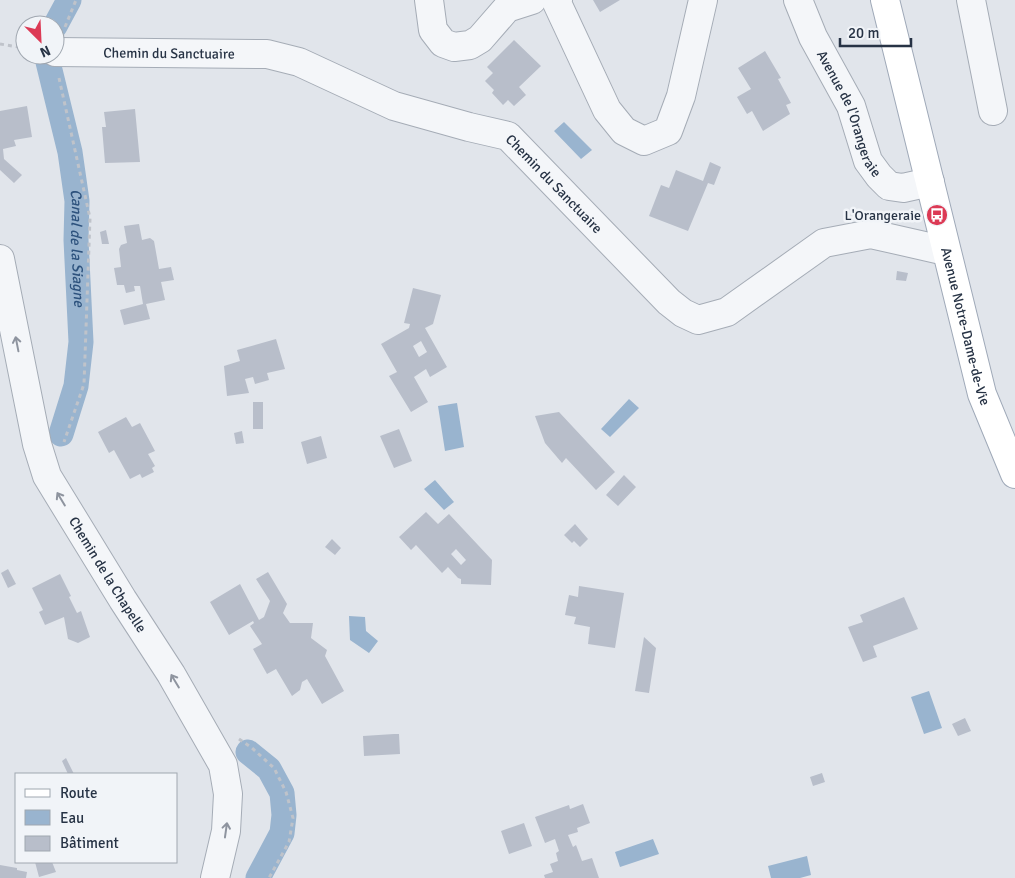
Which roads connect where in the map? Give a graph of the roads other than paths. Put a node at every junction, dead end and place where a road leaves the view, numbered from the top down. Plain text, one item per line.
1 (429, 0) edge
2 (703, 0) edge
3 (798, 0) edge
4 (885, 0) edge
5 (971, 0) edge
6 (547, 1) edge
7 (65, 62) edge
8 (994, 112) dead end
9 (930, 182) junction
10 (946, 251) junction
11 (0, 259) edge
12 (1015, 474) edge
13 (215, 878) edge

1 - 6 street
2 - 6 street
3 - 9 street, Avenue de l'Orangeraie
4 - 9 main road, Avenue Notre-Dame-de-Vie
5 - 8 street
7 - 10 street, Chemin du Sanctuaire
9 - 10 main road, Avenue Notre-Dame-de-Vie
10 - 12 main road, Avenue Notre-Dame-de-Vie
13 -> 11 street, Chemin de la Chapelle

